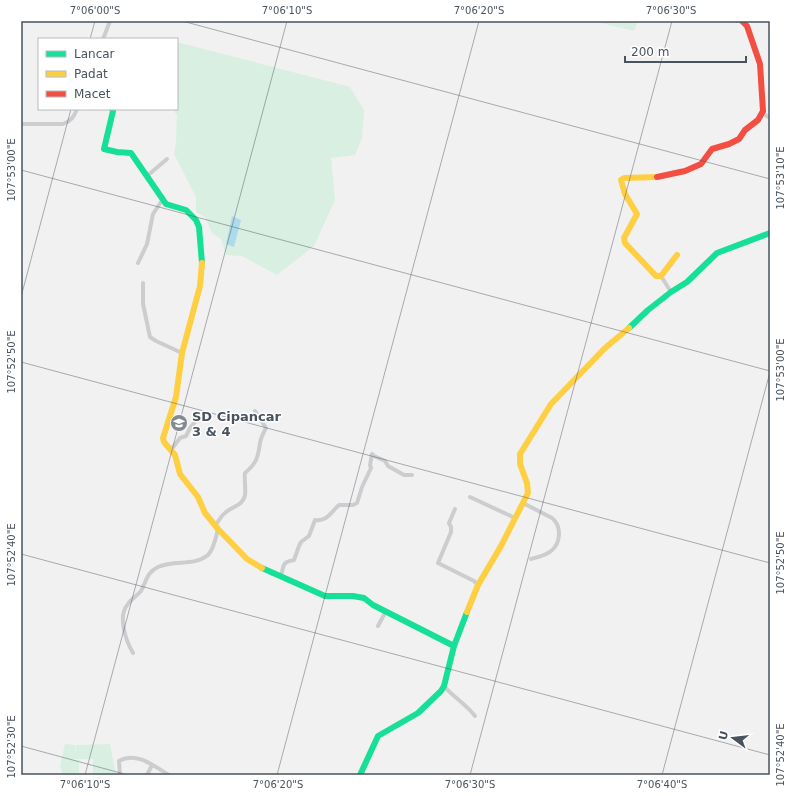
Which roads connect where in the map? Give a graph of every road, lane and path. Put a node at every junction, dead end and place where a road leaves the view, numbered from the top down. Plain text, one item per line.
1 (110, 21) edge
2 (742, 21) edge
3 (103, 38) edge
4 (763, 107) junction
5 (77, 110) edge
6 (112, 110) edge
7 (770, 118) edge
8 (21, 124) edge
9 (167, 159) dead end
10 (147, 176) junction
11 (163, 199) junction
12 (770, 233) edge
13 (677, 255) dead end
14 (138, 263) dead end
15 (661, 276) junction
16 (142, 283) dead end
17 (671, 292) junction
18 (182, 353) junction
19 (255, 411) dead end
20 (200, 416) dead end
21 (171, 450) junction
22 (412, 475) dead end
23 (470, 497) dead end
24 (523, 503) junction
25 (455, 509) dead end
26 (515, 518) junction
27 (217, 528) junction
28 (531, 559) dead end
29 (281, 576) junction
30 (478, 585) junction
31 (386, 612) junction
32 (378, 626) dead end
33 (454, 646) junction
34 (133, 653) dead end
35 (444, 686) junction
36 (475, 716) dead end
37 (152, 765) junction
38 (120, 775) edge
39 (147, 775) edge
40 (169, 775) edge
41 (360, 775) edge

1 - 3 street
2 - 4 street
4 - 7 street
4 - 15 street
5 - 8 street
6 - 10 street
9 - 10 street
10 - 11 street
11 - 14 street
11 - 18 street
12 - 17 street
13 - 15 street
15 - 17 street
16 - 18 street
17 - 24 street
18 - 21 street
19 - 27 street
20 - 21 street
21 - 27 street
22 - 29 street
23 - 26 street
24 - 26 street
24 - 28 street
25 - 30 street
26 - 30 street
27 - 29 street
27 - 34 street
29 - 31 street
30 - 33 street
31 - 32 street
31 - 33 street
33 - 35 street
35 - 36 street
35 - 41 street
37 - 38 street
37 - 39 street
37 - 40 street

